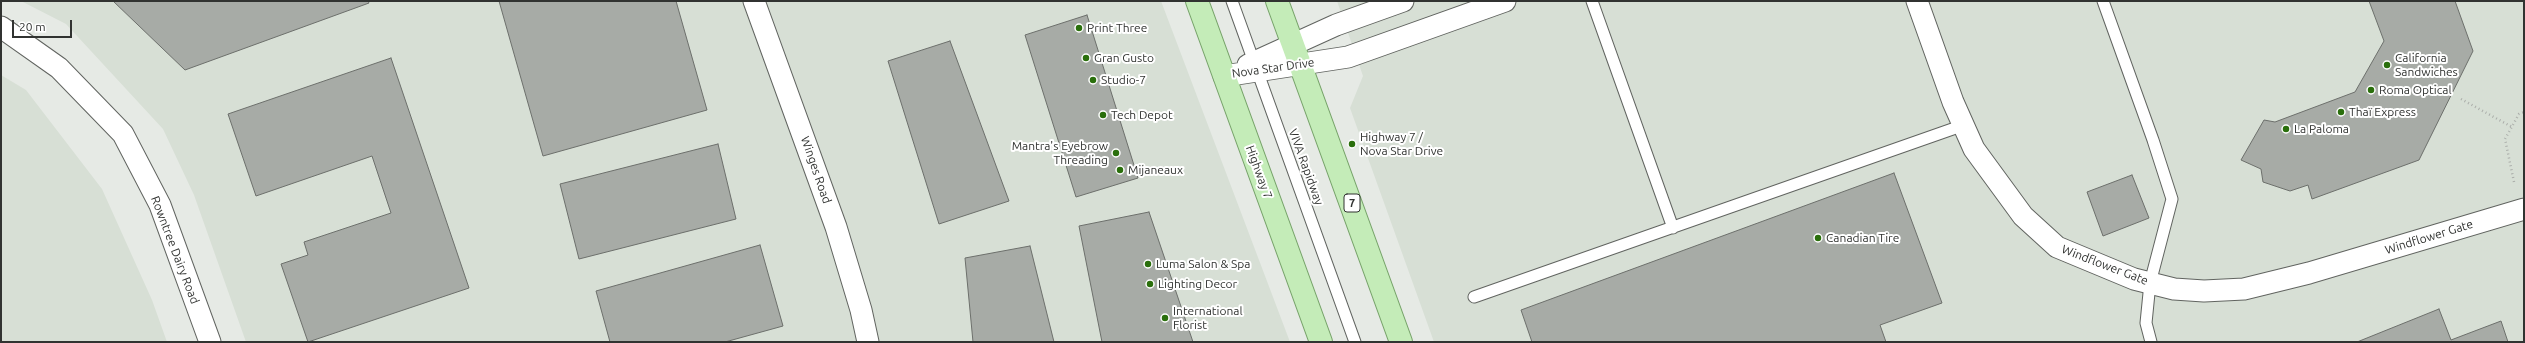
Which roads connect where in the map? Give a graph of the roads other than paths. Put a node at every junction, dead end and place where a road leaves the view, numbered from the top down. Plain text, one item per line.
1 (754, 1) edge
2 (1198, 1) edge
3 (1232, 1) edge
4 (1277, 1) edge
5 (1402, 1) edge
6 (1505, 1) edge
7 (1592, 1) edge
8 (1917, 1) edge
9 (2103, 1) edge
10 (1, 27) edge
11 (1297, 54) junction
12 (1256, 66) junction
13 (1224, 76) junction
14 (1964, 125) junction
15 (2524, 209) edge
16 (1673, 228) junction
17 (2150, 283) junction
18 (1474, 297) dead end
19 (210, 342) edge
20 (868, 342) edge
21 (1321, 342) edge
22 (1355, 342) edge
23 (1401, 342) edge
24 (2151, 342) edge

1 - 20 street, Winges Road
2 - 13 main road, Highway 7
3 - 12 lane, VIVA Rapidway
4 - 11 main road, 7
5 - 11 street, Nova Star Drive
6 - 11 street, Nova Star Drive
7 - 16 lane
8 - 14 street, Windflower Gate
9 - 17 lane
10 - 19 street, Rowntree Dairy Road
11 - 12 street, Nova Star Drive
11 - 23 main road, 7
12 - 13 street, Nova Star Drive
12 - 22 lane, VIVA Rapidway
13 - 21 main road, Highway 7
14 - 16 lane
14 - 17 street, Windflower Gate
15 - 17 street, Windflower Gate
16 - 18 lane
17 - 24 lane

